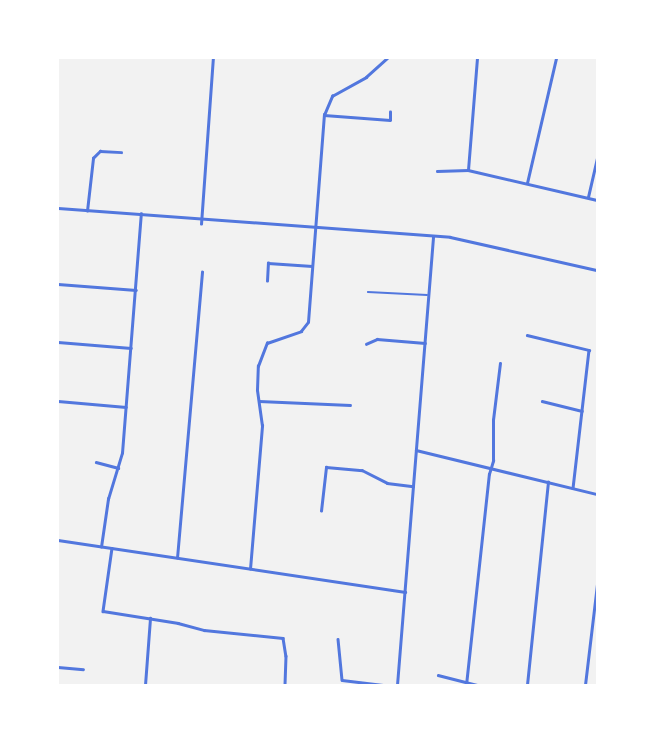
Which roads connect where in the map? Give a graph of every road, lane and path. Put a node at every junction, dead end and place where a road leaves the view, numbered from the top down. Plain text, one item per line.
1 (213, 58) edge
2 (387, 58) edge
3 (477, 58) edge
4 (556, 58) edge
5 (390, 112) dead end
6 (324, 115) junction
7 (121, 152) dead end
8 (597, 158) edge
9 (468, 170) junction
10 (437, 171) dead end
11 (527, 183) junction
12 (588, 197) junction
13 (597, 200) edge
14 (58, 208) edge
15 (87, 211) junction
16 (141, 214) junction
17 (202, 218) junction
18 (201, 224) dead end
19 (315, 227) junction
20 (433, 236) junction
21 (312, 266) junction
22 (597, 270) edge
23 (202, 272) dead end
24 (266, 281) dead end
25 (58, 284) edge
26 (136, 290) junction
27 (368, 292) dead end
28 (429, 295) junction
29 (527, 335) dead end
30 (58, 342) edge
31 (425, 343) junction
32 (366, 344) dead end
33 (131, 348) junction
34 (500, 363) dead end
35 (259, 400) junction
36 (58, 401) edge
37 (542, 401) dead end
38 (350, 405) dead end
39 (126, 407) junction
40 (582, 411) junction
41 (416, 450) junction
42 (96, 462) dead end
43 (118, 468) junction
44 (491, 468) junction
45 (548, 482) junction
46 (414, 486) junction
47 (572, 488) junction
48 (597, 494) edge
49 (321, 511) dead end
50 (58, 540) edge
51 (101, 547) junction
52 (112, 548) junction
53 (177, 558) junction
54 (250, 569) junction
55 (597, 584) edge
56 (405, 592) junction
57 (150, 618) junction
58 (338, 639) dead end
59 (58, 667) edge
60 (83, 669) dead end
61 (438, 675) dead end
62 (466, 684) edge
63 (145, 685) edge
64 (285, 685) edge
65 (383, 685) edge
66 (397, 685) edge
67 (477, 685) edge
68 (527, 685) edge
69 (585, 685) edge

1 - 17 street
2 - 6 street
3 - 9 street
4 - 11 street
5 - 6 street
6 - 19 street
7 - 15 street
8 - 12 street
9 - 10 street
9 - 11 street
11 - 12 street
12 - 13 street
14 - 15 street
15 - 16 street
16 - 17 street
16 - 26 street
17 - 18 street
17 - 19 street
19 - 20 street
19 - 21 street
20 - 22 street
20 - 28 street
21 - 24 street
21 - 35 street
23 - 53 street
25 - 26 street
26 - 33 street
27 - 28 lane
28 - 31 street
29 - 40 street
30 - 33 street
31 - 32 street
31 - 41 street
33 - 39 street
34 - 44 street
35 - 38 street
35 - 54 street
36 - 39 street
37 - 40 street
39 - 43 street
40 - 47 street
41 - 44 street
41 - 46 street
42 - 43 street
43 - 51 street
44 - 45 street
44 - 62 street
45 - 47 street
45 - 68 street
46 - 49 street
46 - 56 street
47 - 48 street
50 - 51 street
51 - 52 street
52 - 53 street
52 - 57 street
53 - 54 street
54 - 56 street
55 - 69 street
56 - 66 street
57 - 63 street
57 - 64 street
58 - 65 street
59 - 60 street
61 - 62 street
62 - 67 street

